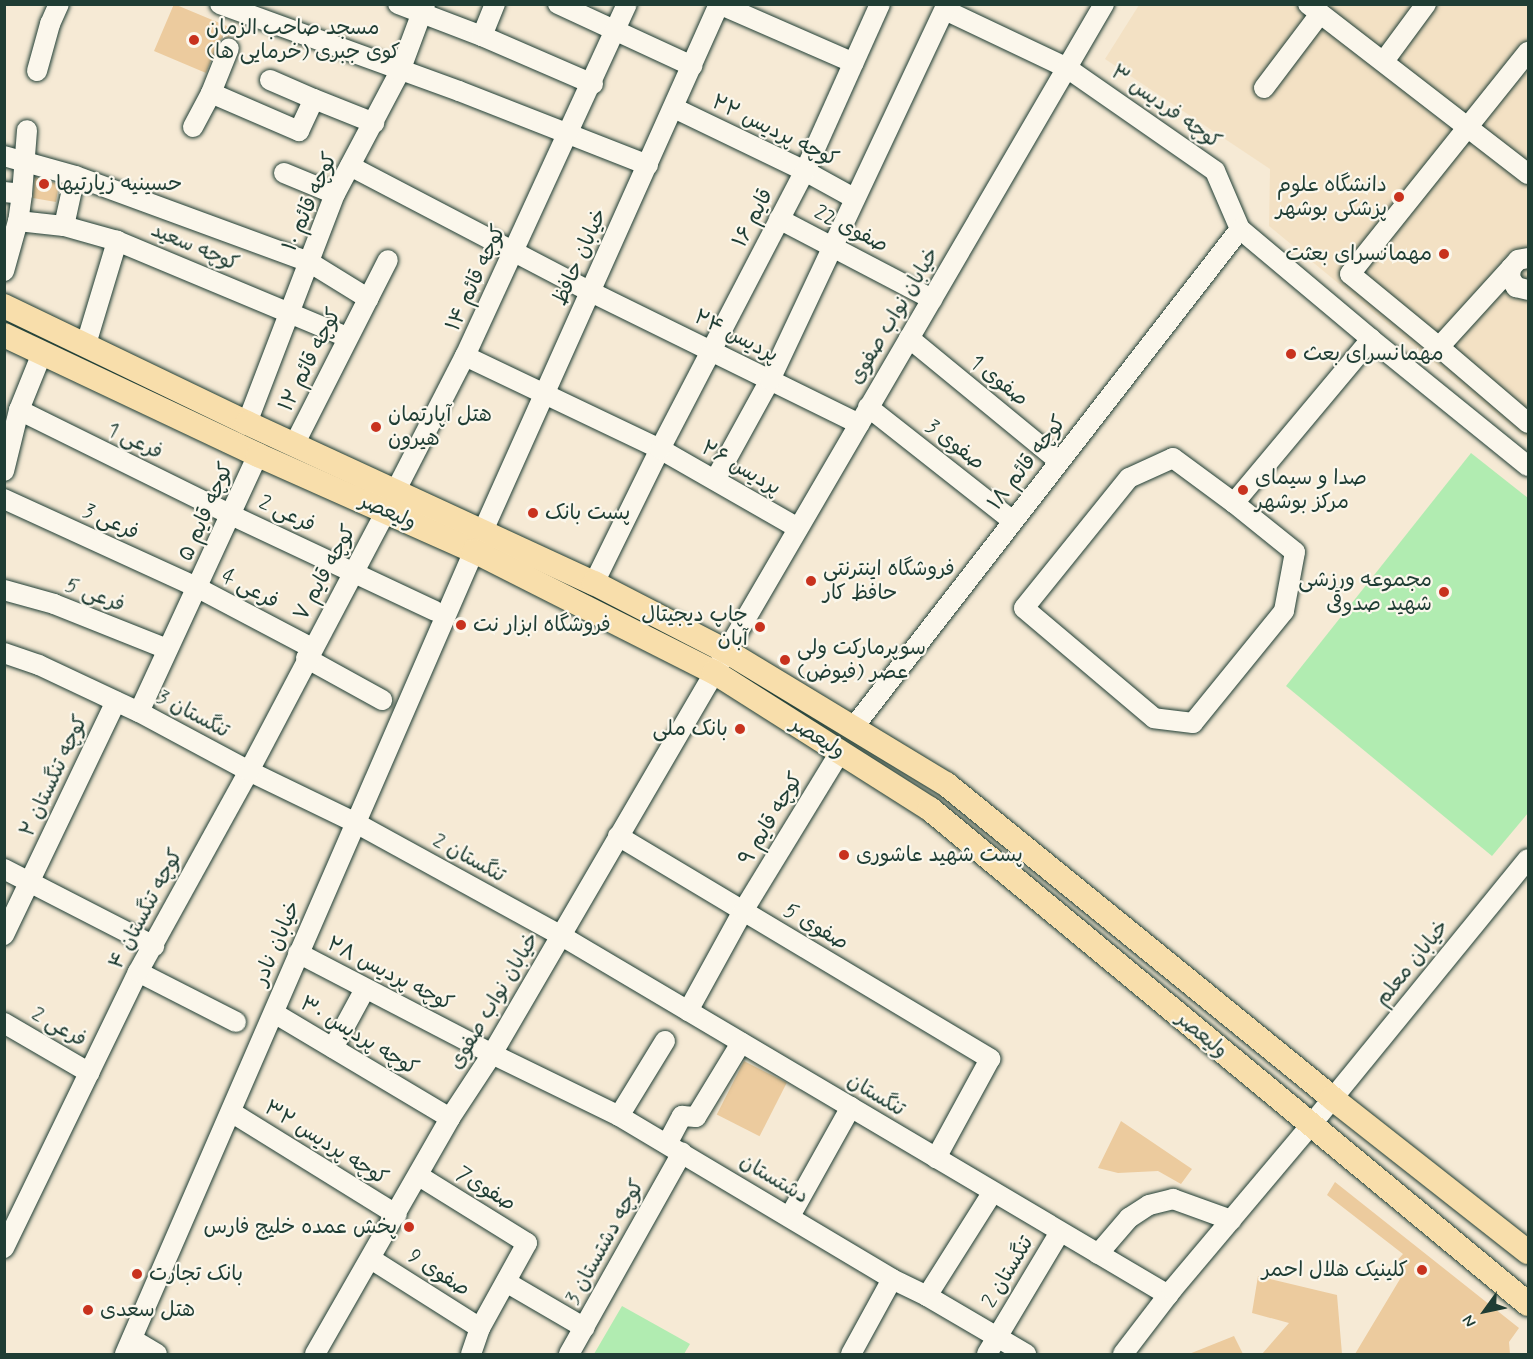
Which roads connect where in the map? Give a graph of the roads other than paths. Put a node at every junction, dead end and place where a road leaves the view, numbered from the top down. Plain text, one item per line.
1 (59, 4) edge
2 (220, 4) edge
3 (398, 4) edge
4 (495, 4) edge
5 (558, 4) edge
6 (627, 4) edge
7 (719, 4) edge
8 (880, 4) edge
9 (1104, 4) edge
10 (1426, 4) edge
11 (946, 7) edge
12 (424, 9) edge
13 (1314, 9) edge
14 (617, 32) junction
15 (482, 36) junction
16 (229, 48) dead end
17 (1528, 52) edge
18 (1384, 62) junction
19 (854, 63) junction
20 (692, 66) junction
21 (1067, 68) junction
22 (400, 70) junction
23 (37, 71) dead end
24 (270, 80) dead end
25 (593, 84) junction
26 (1263, 88) dead end
27 (211, 93) junction
28 (314, 99) junction
29 (674, 108) junction
30 (374, 123) junction
31 (193, 127) dead end
32 (1468, 127) junction
33 (27, 130) dead end
34 (570, 133) junction
35 (4, 156) edge
36 (26, 162) junction
37 (648, 165) junction
38 (350, 166) junction
39 (805, 171) junction
40 (284, 173) dead end
41 (1528, 174) edge
42 (75, 176) junction
43 (13, 193) edge
44 (335, 195) junction
45 (854, 198) junction
46 (779, 219) junction
47 (18, 221) junction
48 (64, 226) junction
49 (1240, 229) junction
50 (117, 241) junction
51 (832, 246) junction
52 (515, 250) junction
53 (1522, 258) edge
54 (388, 260) dead end
55 (309, 262) junction
56 (4, 272) edge
57 (1528, 290) edge
58 (591, 291) junction
59 (369, 299) junction
60 (932, 299) junction
61 (4, 306) edge
62 (289, 314) junction
63 (4, 335) edge
64 (347, 337) junction
65 (909, 338) junction
66 (1371, 339) junction
67 (86, 344) junction
68 (1439, 347) junction
69 (711, 350) junction
70 (42, 352) junction
71 (465, 356) junction
72 (770, 380) junction
73 (545, 394) junction
74 (868, 407) junction
75 (19, 411) junction
76 (247, 423) junction
77 (1528, 423) edge
78 (859, 424) junction
79 (295, 443) junction
80 (660, 450) junction
81 (258, 455) junction
82 (1059, 461) junction
83 (1528, 466) edge
84 (4, 471) edge
85 (715, 480) junction
86 (4, 499) edge
87 (391, 501) junction
88 (1234, 503) junction
89 (231, 515) junction
90 (1013, 521) junction
91 (798, 528) junction
92 (479, 540) junction
93 (355, 573) junction
94 (594, 583) junction
95 (198, 588) junction
96 (4, 590) edge
97 (435, 611) dead end
98 (167, 649) junction
99 (726, 651) junction
100 (4, 653) edge
101 (309, 653) junction
102 (714, 672) junction
103 (382, 700) dead end
104 (116, 701) junction
105 (139, 712) junction
106 (853, 728) junction
107 (840, 752) junction
108 (249, 771) junction
109 (356, 823) junction
110 (618, 836) junction
111 (1023, 847) junction
112 (1528, 859) edge
113 (4, 869) edge
114 (1004, 870) junction
115 (31, 882) junction
116 (743, 911) junction
117 (4, 935) edge
118 (560, 935) junction
119 (154, 946) junction
120 (298, 953) junction
121 (138, 972) junction
122 (365, 989) junction
123 (688, 1011) junction
124 (274, 1013) junction
125 (236, 1022) dead end
126 (4, 1023) edge
127 (665, 1041) dead end
128 (741, 1043) junction
129 (333, 1048) junction
130 (492, 1054) junction
131 (90, 1073) junction
132 (1332, 1098) junction
133 (851, 1107) junction
134 (231, 1112) junction
135 (619, 1116) junction
136 (450, 1118) junction
137 (1311, 1125) junction
138 (674, 1148) junction
139 (936, 1158) junction
140 (419, 1176) junction
141 (992, 1192) junction
142 (397, 1215) junction
143 (790, 1216) junction
144 (1231, 1220) junction
145 (1060, 1232) junction
146 (4, 1248) edge
147 (1528, 1252) edge
148 (1098, 1254) junction
149 (371, 1258) junction
150 (891, 1279) junction
151 (506, 1282) junction
152 (1168, 1295) junction
153 (927, 1296) junction
154 (1528, 1304) edge
155 (480, 1328) junction
156 (585, 1328) junction
157 (992, 1346) edge
158 (129, 1347) edge
159 (157, 1354) edge
160 (315, 1354) edge
161 (471, 1354) edge
162 (569, 1354) edge
163 (852, 1354) edge
164 (1026, 1354) edge
165 (1124, 1354) edge

1 - 23 street
2 - 22 street
3 - 12 street
4 - 15 street
5 - 14 street
6 - 14 street, کوچه قائم ۱۴
7 - 19 street
7 - 20 street, خیابان حافظ
8 - 19 street, قایم ۱۶
9 - 21 street, خیابان نواب صفوی
10 - 18 street
11 - 21 street, کوچه فردیس ۳
11 - 45 street
12 - 15 street
12 - 22 street, کوچه قائم ۱۰
13 - 18 street
13 - 26 street
14 - 20 street
14 - 25 street, کوچه قائم ۱۴
15 - 25 street
16 - 27 street
17 - 32 street
18 - 32 street
19 - 39 street, قایم ۱۶
20 - 29 street, خیابان حافظ
21 - 49 street, کوچه فردیس ۳
21 - 60 street, خیابان نواب صفوی
22 - 30 street, کوچه قائم ۱۰
22 - 34 street
24 - 28 street
25 - 34 street, کوچه قائم ۱۴
27 - 28 street
27 - 31 street
28 - 30 street
29 - 37 street, خیابان حافظ
29 - 39 street, کوچه پردیس ۲۲
30 - 38 street, کوچه قائم ۱۰
32 - 41 street
32 - 68 street
33 - 36 street
34 - 37 street
34 - 52 street, کوچه قائم ۱۴
35 - 36 street
36 - 42 street
36 - 43 street
37 - 58 street, خیابان حافظ
38 - 44 street, کوچه قائم ۱۰
38 - 52 street, پردیس ۲۴
39 - 45 street, کوچه پردیس ۲۲
39 - 46 street, قایم ۱۶
40 - 44 street
42 - 48 street
42 - 55 street
43 - 47 street
44 - 55 street, کوچه قائم ۱۰
45 - 51 street
46 - 51 street, صفوی 22
46 - 69 street, قایم ۱۶
47 - 48 street, کوچه سعید
47 - 56 street
48 - 50 street, کوچه سعید
49 - 66 street
49 - 82 street, کوچه قائم ۱۸
50 - 62 street, کوچه سعید
50 - 67 street
51 - 60 street, صفوی 22
51 - 72 street
52 - 58 street, پردیس ۲۴
52 - 71 street, کوچه قائم ۱۴
53 - 57 street
53 - 68 street
54 - 59 street, کوچه قائم ۱۲
55 - 59 street
55 - 62 street, کوچه قائم ۱۰
58 - 69 street, پردیس ۲۴
58 - 73 street, خیابان حافظ
59 - 64 street, کوچه قائم ۱۲
60 - 65 street, خیابان نواب صفوی
61 - 67 main road, ولیعصر
62 - 64 street, کوچه سعید
62 - 76 street, کوچه قائم ۱۰
63 - 70 main road, ولیعصر
64 - 79 street, کوچه قائم ۱۲
65 - 74 street, خیابان نواب صفوی
65 - 82 street, صفوی 1
66 - 83 street
66 - 88 street
67 - 76 main road, ولیعصر
68 - 77 street
69 - 72 street, پردیس ۲۴
69 - 80 street, قایم ۱۶
70 - 75 street
70 - 81 main road, ولیعصر
71 - 73 street, پردیس ۲۶
71 - 87 street, کوچه قائم ۱۴
72 - 78 street, پردیس ۲۴
72 - 85 street
73 - 80 street, پردیس ۲۶
73 - 92 street, خیابان حافظ
74 - 78 street, خیابان نواب صفوی
74 - 90 street, صفوی 3
75 - 84 street
75 - 89 street, فرعی 1
76 - 79 main road, ولیعصر
78 - 91 street, خیابان نواب صفوی
79 - 87 main road, ولیعصر
80 - 85 street, پردیس ۲۶
80 - 94 street, قایم ۱۶
81 - 87 main road, ولیعصر
81 - 89 street, کوچه قایم ۵
82 - 90 street, کوچه قائم ۱۸
85 - 91 street, پردیس ۲۶
86 - 95 street, فرعی 3
87 - 92 main road, ولیعصر
87 - 93 street, کوچه قایم ۷
88 - 88 street
89 - 93 street, فرعی 2
89 - 95 street, کوچه قایم ۵
90 - 106 street, کوچه قائم ۱۸
91 - 99 street, خیابان نواب صفوی
92 - 94 main road, ولیعصر
92 - 102 main road, ولیعصر
92 - 109 street, خیابان نادر
93 - 97 street, فرعی 2
93 - 101 street, کوچه قایم ۷
94 - 99 main road, ولیعصر
95 - 98 street, کوچه قایم ۵
95 - 101 street, فرعی 4
96 - 98 street, فرعی 5
98 - 105 street, کوچه قایم ۵
99 - 102 street, خیابان نواب صفوی
99 - 106 main road, ولیعصر
100 - 104 street, تنگستان 3
101 - 103 street, فرعی 4
101 - 108 street, کوچه قایم ۷
102 - 107 main road, ولیعصر
102 - 110 street, خیابان نواب صفوی
104 - 105 street, تنگستان 3
104 - 115 street, کوچه تنگستان ۲
105 - 108 street, تنگستان 3
106 - 111 main road, ولیعصر
107 - 114 main road, ولیعصر
107 - 116 street, کوچه قایم ۹
108 - 109 street, تنگستان 3
108 - 119 street, کوچه تنگستان ۴
109 - 118 street, تنگستان 2
109 - 120 street, خیابان نادر
110 - 116 street, صفوی 5
110 - 118 street, خیابان نواب صفوی
111 - 114 main road
111 - 132 main road, ولیعصر
112 - 132 street, خیابان معلم
113 - 115 street
114 - 137 main road, ولیعصر
115 - 117 street, کوچه تنگستان ۲
115 - 119 street
116 - 123 street, کوچه قایم ۹
116 - 139 street, صفوی 5
118 - 123 street, تنگستان
118 - 130 street, خیابان نواب صفوی
119 - 121 street, کوچه تنگستان ۴
120 - 122 street, کوچه پردیس ۲۸
120 - 124 street, خیابان نادر
121 - 125 street
121 - 131 street, کوچه تنگستان ۴
122 - 129 street
122 - 130 street, کوچه پردیس ۲۸
123 - 128 street, تنگستان
124 - 129 street, کوچه پردیس ۳۰
124 - 134 street, خیابان نادر
126 - 131 street, فرعی 2
127 - 135 street
128 - 133 street, تنگستان
128 - 138 street, کوچه دشتستان 3
129 - 136 street, کوچه پردیس ۳۰
130 - 135 street, دشتستان
130 - 136 street, خیابان نواب صفوی
131 - 146 street, کوچه تنگستان ۴
132 - 137 street, خیابان معلم
132 - 147 main road, ولیعصر
133 - 139 street, تنگستان
133 - 143 street
134 - 142 street, کوچه پردیس ۳۲
134 - 158 street, خیابان نادر
135 - 138 street, دشتستان
136 - 140 street, خیابان نواب صفوی
137 - 144 street
137 - 154 main road, ولیعصر
138 - 143 street, دشتستان
138 - 156 street, کوچه دشتستان 3
139 - 141 street, تنگستان
140 - 142 street, خیابان نواب صفوی
140 - 151 street, صفوی7
141 - 145 street, تنگستان
141 - 153 street
142 - 149 street, خیابان نواب صفوی
143 - 150 street, دشتستان
144 - 148 street
144 - 152 street
145 - 148 street, تنگستان
145 - 157 street, تنگستان 2
148 - 152 street, تنگستان
149 - 155 street, صفوی 9
149 - 160 street, خیابان نواب صفوی
150 - 153 street, دشتستان
150 - 163 street
151 - 155 street
151 - 156 street
152 - 165 street
153 - 157 street, دشتستان
155 - 161 street
156 - 162 street, کوچه دشتستان 3
157 - 164 street, دشتستان
158 - 159 street

